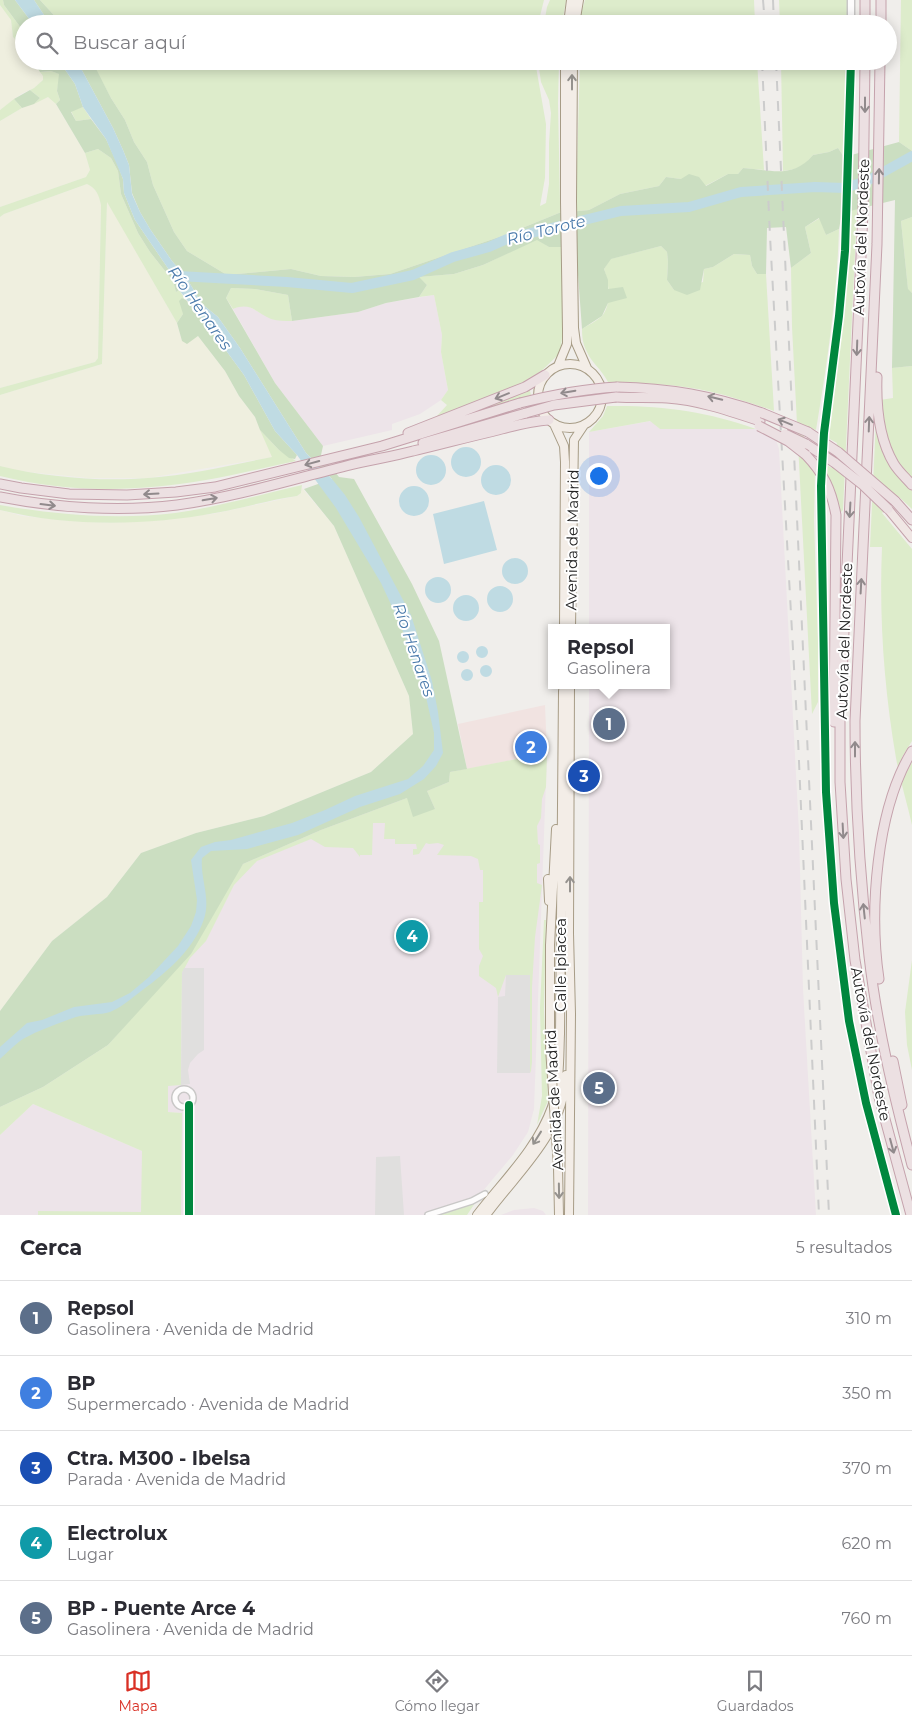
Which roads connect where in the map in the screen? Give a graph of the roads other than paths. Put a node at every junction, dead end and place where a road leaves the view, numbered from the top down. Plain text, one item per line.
1 (571, 0) edge
2 (579, 0) edge
3 (851, 0) edge
4 (865, 0) edge
5 (881, 0) edge
6 (569, 15) edge
7 (576, 15) edge
8 (851, 15) edge
9 (865, 15) edge
10 (881, 15) edge
11 (565, 70) edge
12 (573, 70) edge
13 (851, 70) edge
14 (865, 70) edge
15 (880, 70) edge
16 (568, 201) junction
17 (877, 244) junction
18 (569, 269) junction
19 (558, 366) junction
20 (588, 368) junction
21 (546, 375) junction
22 (760, 420) junction
23 (552, 422) junction
24 (584, 425) junction
25 (824, 433) tunnel mouth
26 (353, 452) junction
27 (350, 465) junction
28 (0, 484) edge
29 (912, 485) edge
30 (821, 486) tunnel mouth
31 (0, 498) edge
32 (895, 501) junction
33 (888, 509) joint
34 (912, 514) edge
35 (912, 520) edge
36 (912, 538) edge
37 (564, 624) edge
38 (571, 624) edge
39 (563, 689) edge
40 (563, 689) edge
41 (570, 689) edge
42 (910, 754) edge
43 (840, 782) junction
44 (548, 879) dead end
45 (569, 933) junction
46 (550, 945) junction
47 (189, 1105) dead end
48 (912, 1163) edge
49 (485, 1194) dead end
50 (189, 1215) edge
51 (428, 1215) edge
52 (477, 1215) edge
53 (486, 1215) edge
54 (560, 1215) edge
55 (569, 1215) edge
56 (896, 1215) edge
57 (911, 1215) edge

1 - 6 main road
2 - 7 main road
3 - 8 street
4 - 9 highway
5 - 10 highway
11 - 16 main road
16 -> 12 main road
13 - 25 street
14 -> 43 highway, Autovía del Nordeste
17 -> 15 highway, Autovía del Nordeste
16 - 18 main road
17 - 29 highway
48 -> 17 highway, Autovía del Nordeste
18 - 19 main road
18 - 20 main road
19 - 20 main road
19 - 21 main road
20 - 24 main road
21 - 23 main road
21 -> 26 highway
22 -> 26 highway, bridge
22 - 27 highway, bridge
32 -> 22 highway, bridge
22 - 33 highway, bridge
22 - 43 highway, bridge
23 - 24 main road
23 - 27 highway
23 - 37 main road, Avenida de Madrid
24 - 38 main road, Avenida de Madrid
26 -> 28 highway
31 -> 27 highway
30 - 56 street
32 - 34 highway
32 - 35 highway
33 - 36 highway
39 - 46 main road, Avenida de Madrid
40 -> 52 main road, Calle Iplacea
45 -> 41 main road, Avenida de Madrid
42 - 48 highway
43 -> 57 highway, Autovía del Nordeste
44 - 46 main road
45 - 53 main road, Calle Iplacea
45 - 55 main road, Avenida de Madrid
46 -> 54 main road, Avenida de Madrid, bridge
47 - 50 street
49 - 51 street

